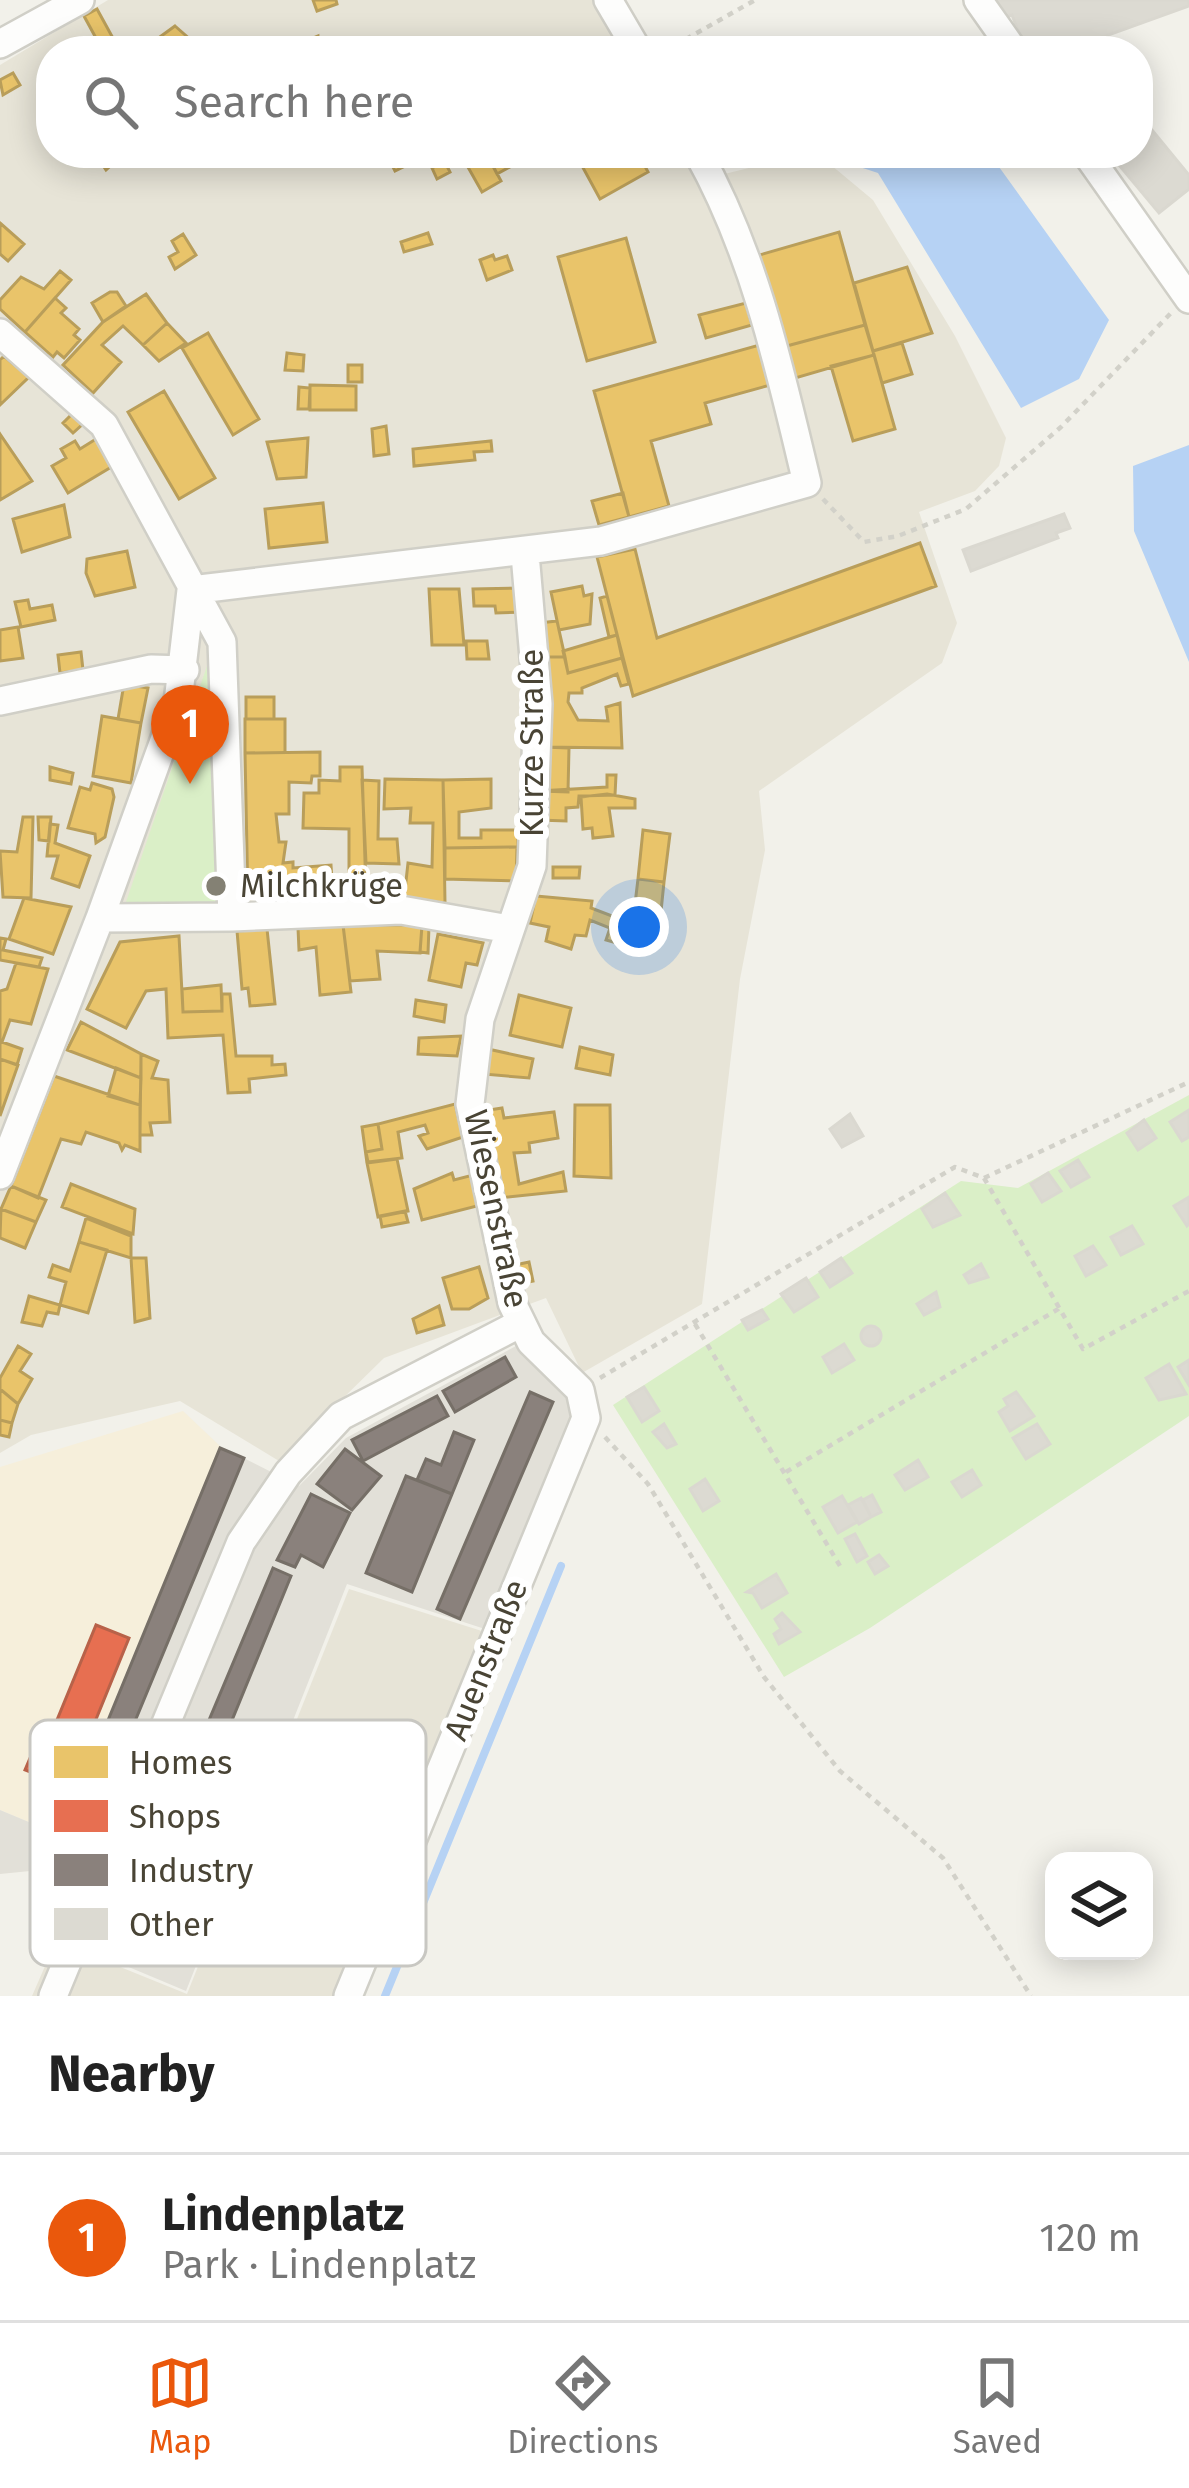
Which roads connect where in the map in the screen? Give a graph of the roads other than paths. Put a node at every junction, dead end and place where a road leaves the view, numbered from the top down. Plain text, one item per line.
1 (80, 0) edge
2 (608, 0) edge
3 (978, 0) edge
4 (629, 36) edge
5 (1003, 36) edge
6 (0, 44) edge
7 (706, 168) edge
8 (1096, 168) edge
9 (1187, 297) edge
10 (0, 333) edge
11 (525, 554) junction
12 (191, 590) junction
13 (185, 670) junction
14 (0, 701) edge
15 (232, 916) junction
16 (100, 918) junction
17 (508, 928) junction
18 (0, 1175) edge
19 (520, 1323) junction
20 (586, 1418) joint
21 (167, 1720) edge
22 (426, 1807) edge
23 (65, 1966) edge
24 (360, 1966) edge
25 (53, 1996) edge
26 (348, 1996) edge

1 - 6 street
2 - 4 street
3 - 5 street
7 - 11 street
8 - 9 street
10 - 12 street
11 - 12 street
11 - 17 street, Kurze Straße
12 - 13 street
12 - 15 street
13 - 14 street
13 - 16 street
15 - 16 street
15 - 17 street
16 - 18 street
17 - 19 street, Wiesenstraße
19 - 20 street, Wiesenstraße
19 - 21 street
20 - 22 street, Auenstraße
23 - 25 street
24 - 26 street, Auenstraße

